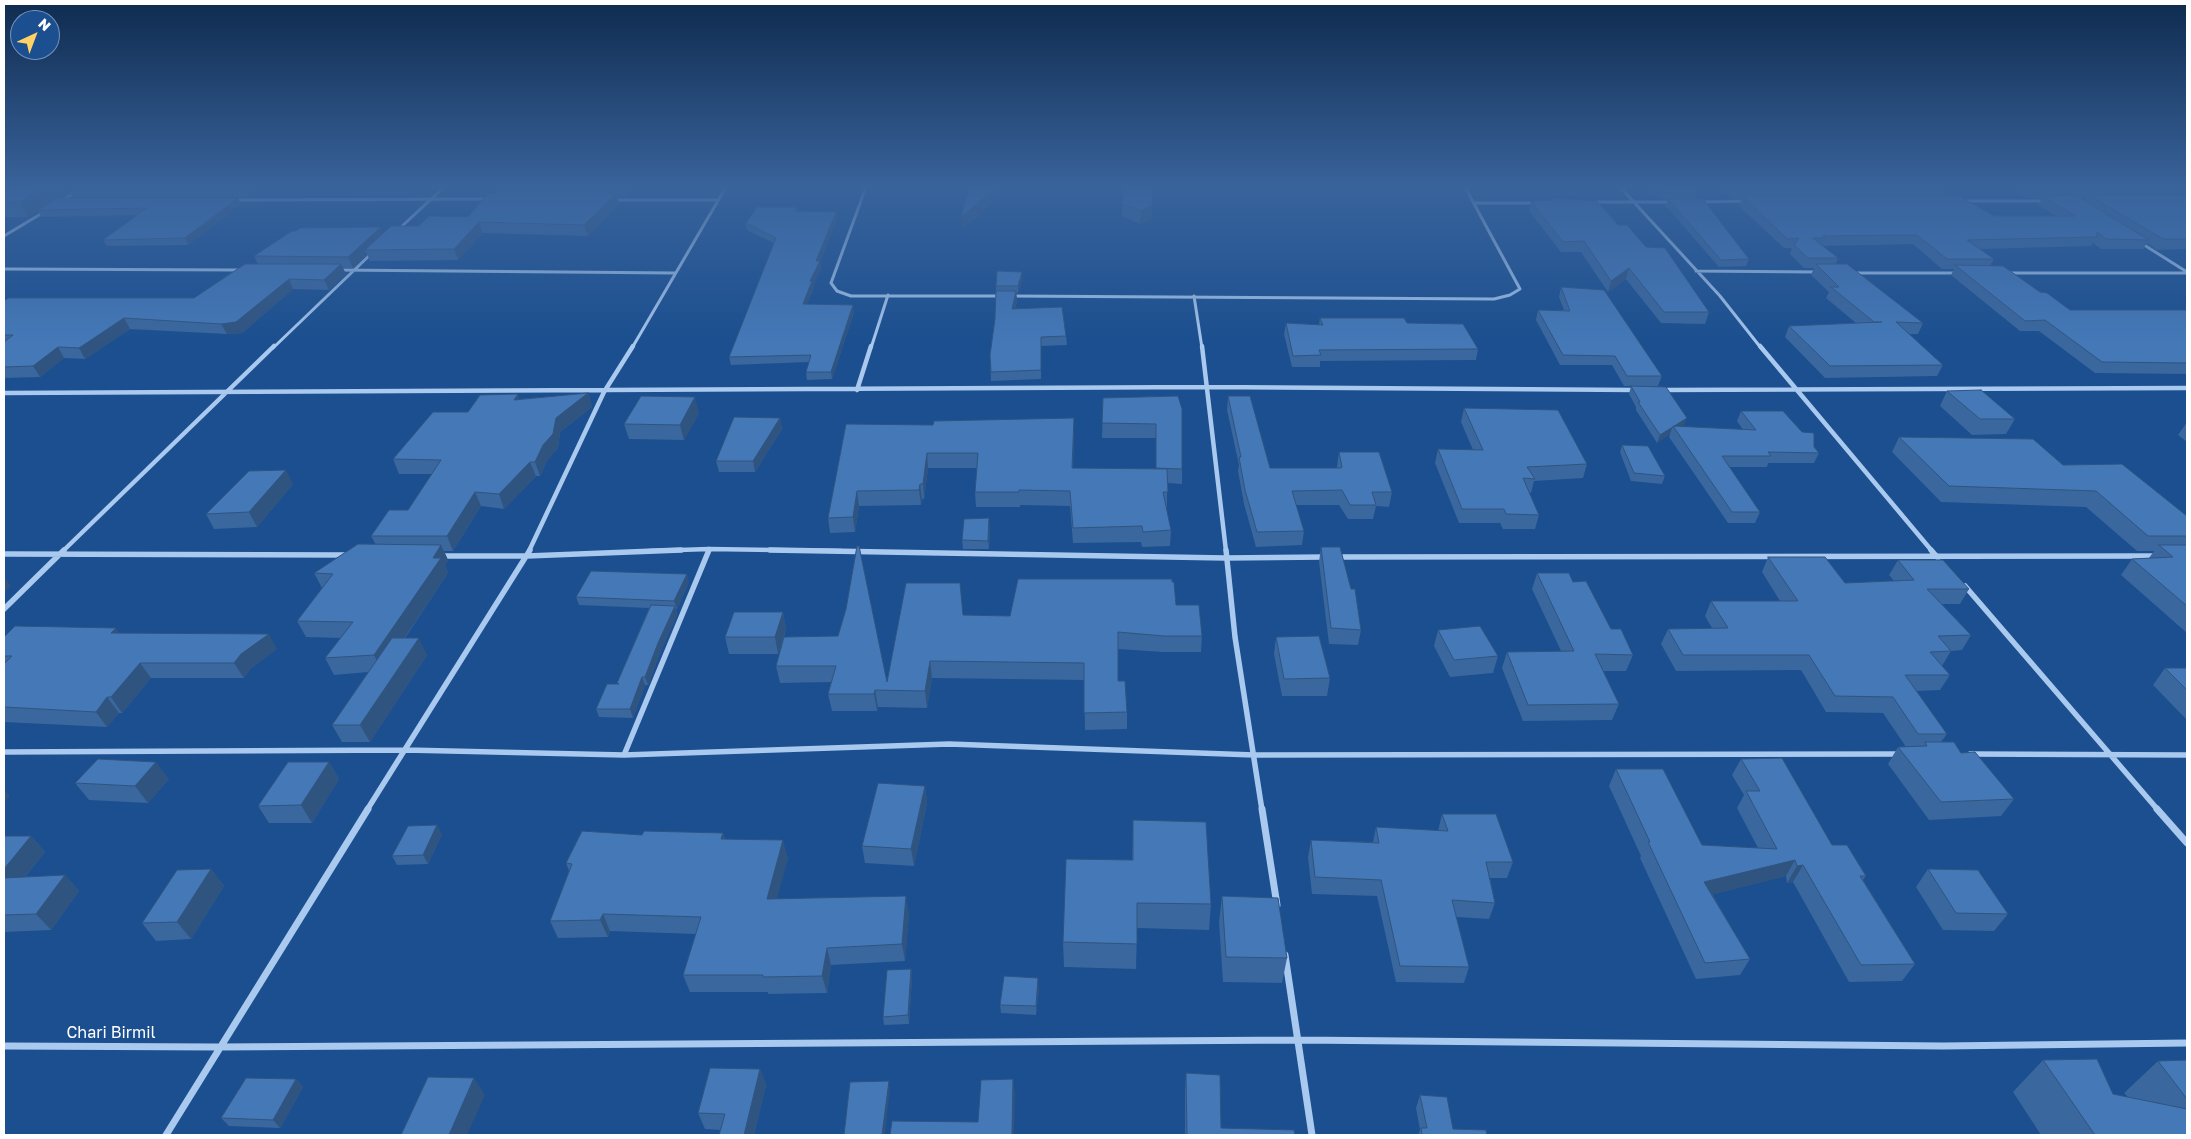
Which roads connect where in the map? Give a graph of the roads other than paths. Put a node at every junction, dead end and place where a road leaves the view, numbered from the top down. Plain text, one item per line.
1 (694, 240) edge
2 (847, 240) edge
3 (1494, 240) edge
4 (1671, 240) edge
5 (2138, 241) edge
6 (375, 251) edge
7 (4, 269) edge
8 (244, 270) edge
9 (333, 270) edge
10 (353, 270) junction
11 (1696, 272) junction
12 (1824, 272) edge
13 (1844, 273) edge
14 (2187, 273) edge
15 (675, 274) junction
16 (1962, 274) edge
17 (2002, 274) edge
18 (888, 295) junction
19 (1194, 296) junction
20 (1208, 387) junction
21 (2187, 388) edge
22 (857, 390) junction
23 (1647, 390) edge
24 (1657, 390) edge
25 (226, 391) junction
26 (1796, 391) junction
27 (604, 392) junction
28 (4, 393) edge
29 (709, 548) junction
30 (4, 554) edge
31 (59, 554) junction
32 (357, 555) edge
33 (437, 556) edge
34 (527, 556) junction
35 (1937, 556) junction
36 (2168, 556) edge
37 (1225, 558) junction
38 (1943, 563) edge
39 (1962, 583) edge
40 (4, 609) edge
41 (406, 750) junction
42 (4, 752) edge
43 (1910, 754) edge
44 (1960, 754) edge
45 (624, 755) junction
46 (1254, 755) junction
47 (2109, 755) junction
48 (2187, 755) edge
49 (2187, 843) edge
50 (1279, 912) edge
51 (1285, 952) edge
52 (1298, 1040) junction
53 (2187, 1043) edge
54 (4, 1046) edge
55 (218, 1047) junction
56 (166, 1135) edge
57 (1312, 1135) edge

1 - 15 street
2 - 18 street
3 - 19 street
4 - 11 street
5 - 14 street
6 - 10 street
7 - 8 street
9 - 10 street
10 - 15 street
10 - 25 street
11 - 12 street
11 - 26 street
13 - 16 street
14 - 17 street
15 - 27 street
18 - 19 street
18 - 22 street
19 - 20 street
20 - 22 street
20 - 23 street
20 - 37 street
21 - 26 street
22 - 27 street
24 - 26 street
25 - 27 street
25 - 28 street
25 - 31 street
26 - 35 street
27 - 34 street
29 - 34 street
29 - 37 street
29 - 45 street
30 - 31 street
31 - 32 street
31 - 40 street
33 - 34 street
34 - 41 street
35 - 36 street
35 - 37 street
35 - 38 street
37 - 46 street
39 - 47 street
41 - 42 street
41 - 45 street
41 - 55 street
43 - 46 street
44 - 47 street
45 - 46 street
46 - 50 street
47 - 48 street
47 - 49 street
51 - 52 street
52 - 53 street, Chari Birmil
52 - 55 street, Chari Birmil
52 - 57 street
54 - 55 street, Chari Birmil
55 - 56 street

